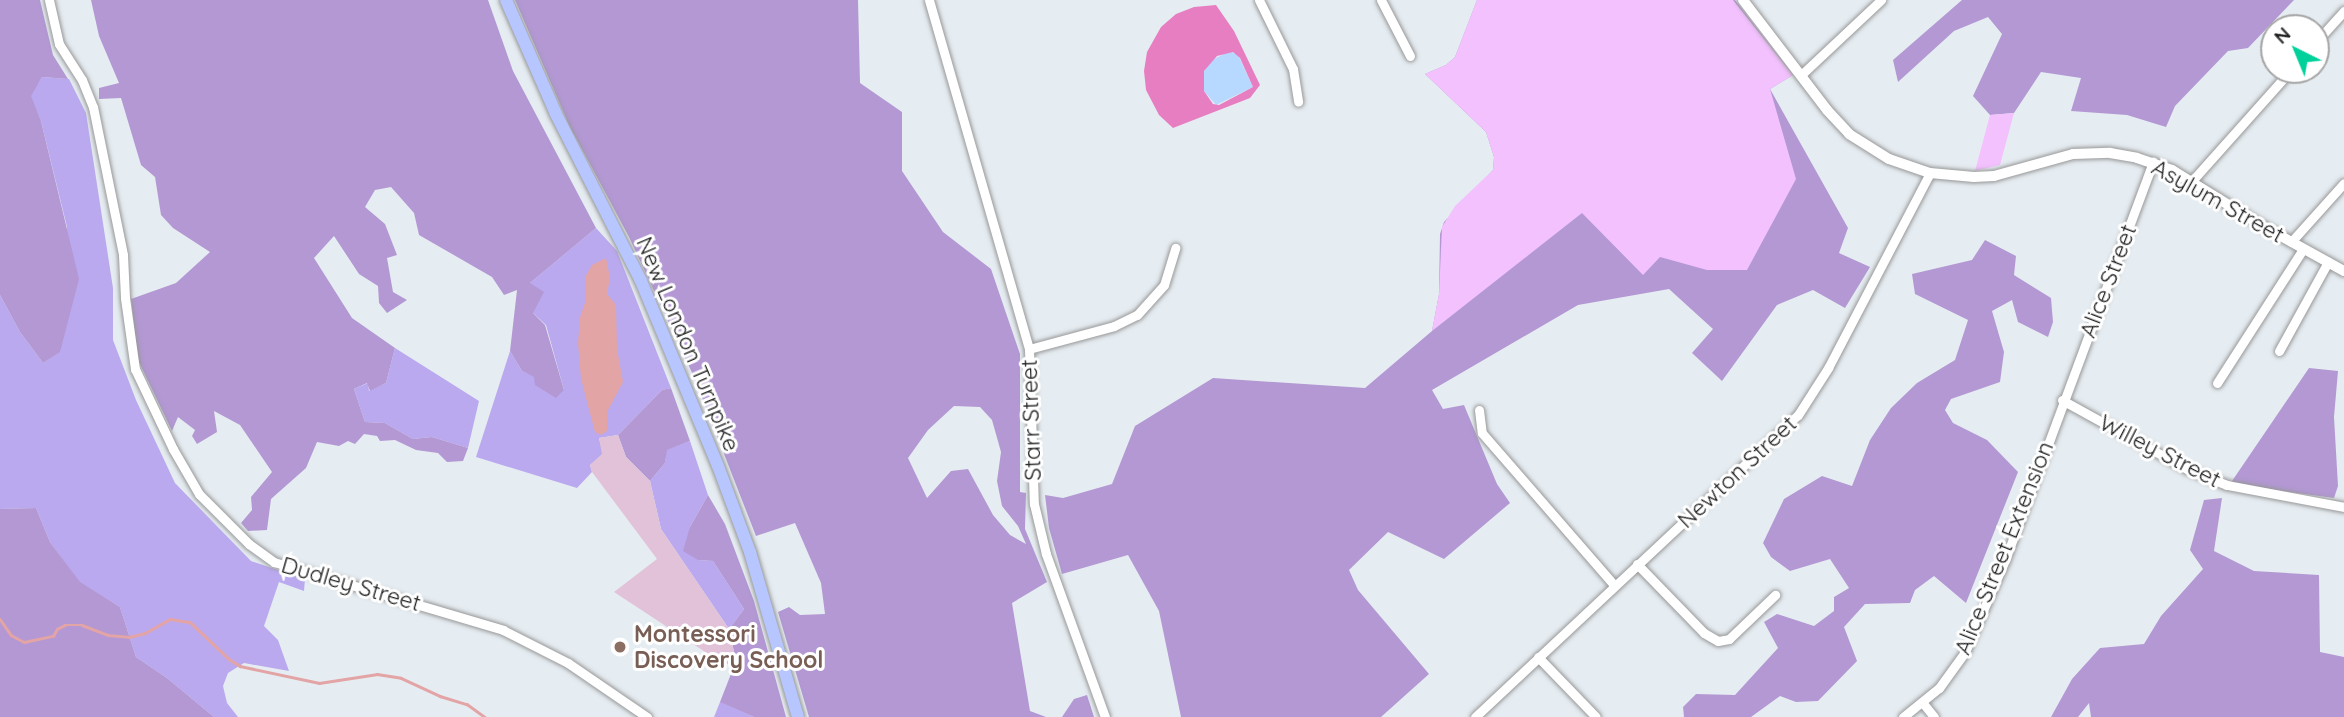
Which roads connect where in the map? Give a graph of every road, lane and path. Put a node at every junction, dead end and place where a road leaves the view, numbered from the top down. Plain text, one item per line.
1 (49, 0) edge
2 (506, 0) edge
3 (929, 0) edge
4 (1259, 0) edge
5 (1381, 0) edge
6 (1743, 0) edge
7 (1881, 0) edge
8 (2344, 11) edge
9 (2330, 26) edge
10 (1410, 56) dead end
11 (1801, 75) junction
12 (2279, 84) edge
13 (1298, 102) dead end
14 (2153, 162) junction
15 (1930, 173) junction
16 (2192, 181) junction
17 (2344, 183) edge
18 (2291, 242) junction
19 (1175, 248) dead end
20 (2303, 249) junction
21 (2328, 262) junction
22 (2344, 271) edge
23 (1029, 348) junction
24 (2279, 351) dead end
25 (2217, 383) dead end
26 (2062, 400) junction
27 (1479, 410) dead end
28 (2344, 507) edge
29 (1637, 564) junction
30 (1614, 585) junction
31 (1775, 595) dead end
32 (1538, 657) junction
33 (1922, 702) junction
34 (635, 713) edge
35 (647, 717) edge
36 (798, 717) edge
37 (1105, 717) edge
38 (1475, 717) edge
39 (1596, 717) edge
40 (1903, 717) edge
41 (1934, 717) edge

1 - 34 street, Dudley Street
2 - 36 main road, New London Turnpike
3 - 23 street, Starr Street
4 - 13 street
5 - 10 street
6 - 11 street, Asylum Street
7 - 11 street
8 - 9 street
11 - 15 street, Asylum Street
12 - 16 street
14 - 15 street, Asylum Street
14 - 16 street, Asylum Street
14 - 26 street, Alice Street
15 - 29 street, Newton Street
16 - 18 street, Asylum Street
17 - 18 street
18 - 20 street, Asylum Street
19 - 23 street
20 - 21 street, Asylum Street
20 - 25 street
21 - 22 street, Asylum Street
21 - 24 street
23 - 37 street, Starr Street
26 - 28 street, Willey Street
26 - 33 street, Alice Street Extension
27 - 30 street
29 - 30 street, Newton Street
29 - 31 street
30 - 32 street, Newton Street
32 - 38 street, Newton Street
32 - 39 street
33 - 40 street, Alice Street Extension
33 - 41 street
34 - 35 street, Dudley Street

